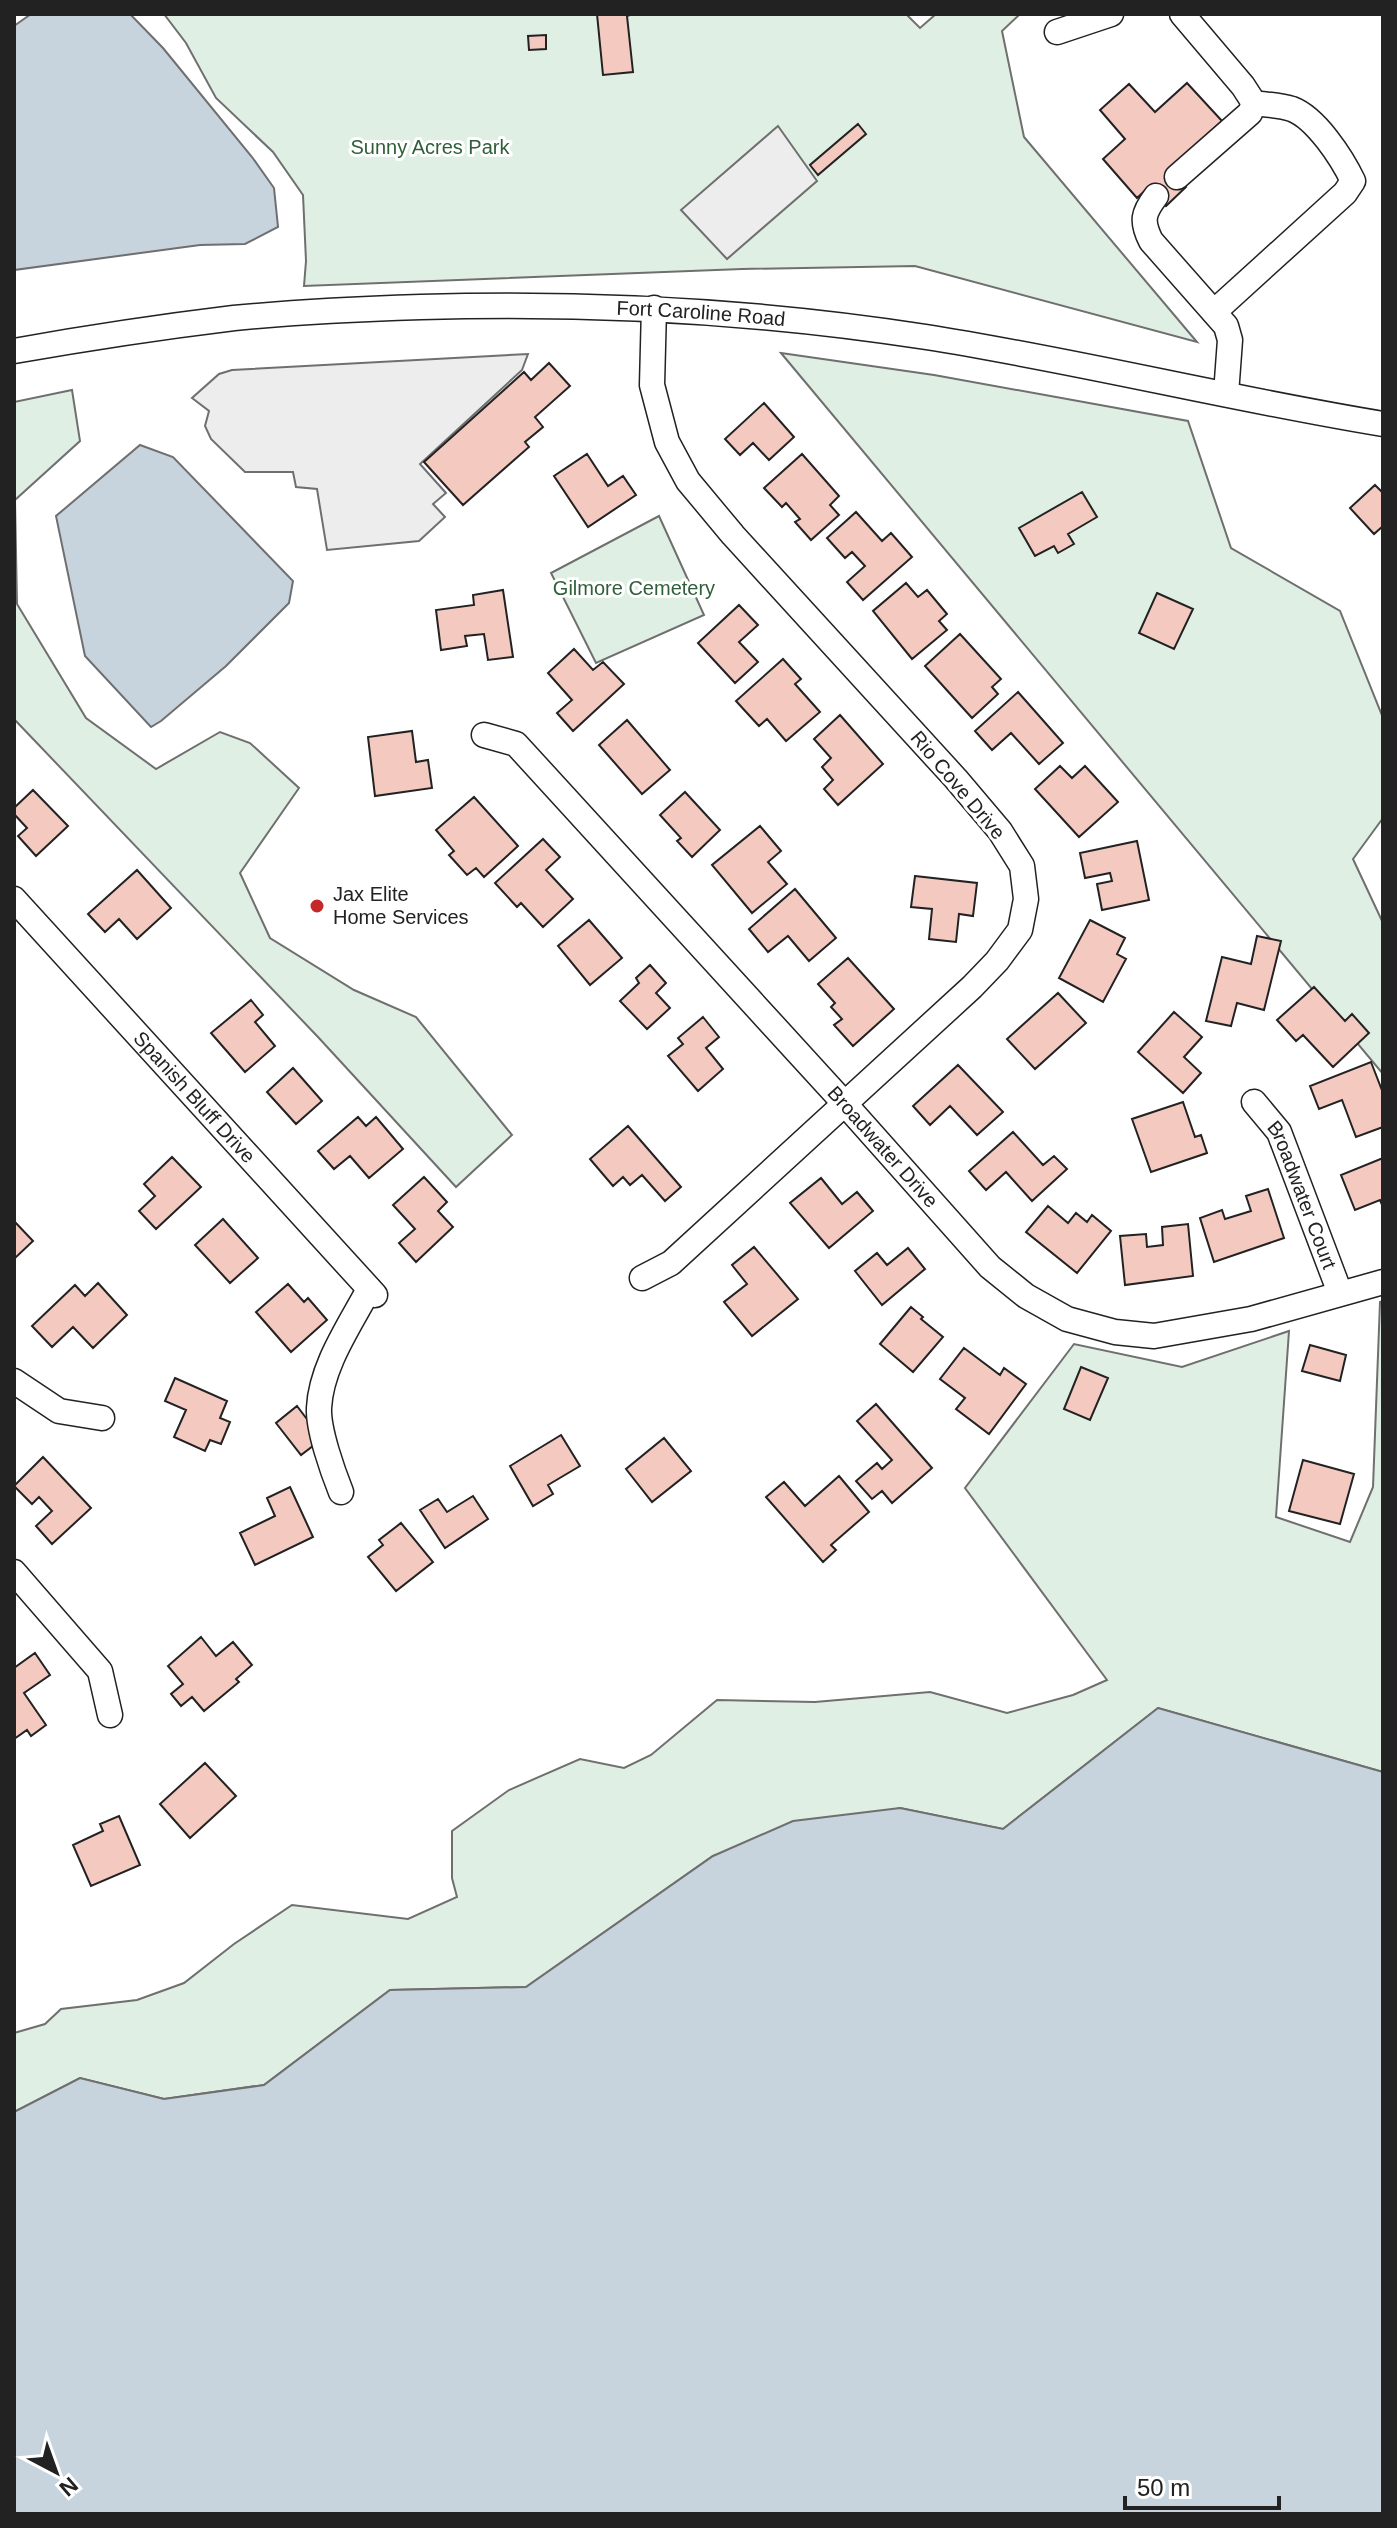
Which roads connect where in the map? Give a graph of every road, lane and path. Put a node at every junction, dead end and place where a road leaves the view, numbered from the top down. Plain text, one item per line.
1 (1111, 14) edge
2 (1182, 14) edge
3 (1057, 32) dead end
4 (1254, 103) junction
5 (1177, 177) dead end
6 (1156, 196) dead end
7 (654, 308) junction
8 (1214, 312) junction
9 (14, 351) edge
10 (1226, 394) junction
11 (1383, 424) edge
12 (484, 735) dead end
13 (14, 899) edge
14 (1254, 1102) dead end
15 (845, 1104) junction
16 (642, 1278) dead end
17 (1383, 1282) edge
18 (1340, 1293) junction
19 (15, 1384) edge
20 (102, 1418) dead end
21 (341, 1492) dead end
22 (14, 1572) edge
23 (110, 1715) dead end

1 - 3 street
2 - 4 street
4 - 5 street
4 - 8 street
6 - 8 street
7 - 9 street, Fort Caroline Road
7 - 10 street, Fort Caroline Road
7 - 15 street, Rio Cove Drive
8 - 10 street
10 - 11 street, Fort Caroline Road
12 - 15 street, Broadwater Drive
13 - 21 street, Spanish Bluff Drive
14 - 18 street, Broadwater Court
15 - 16 street, Rio Cove Drive
15 - 18 street, Broadwater Drive
17 - 18 street, Broadwater Drive
19 - 20 street
22 - 23 street

